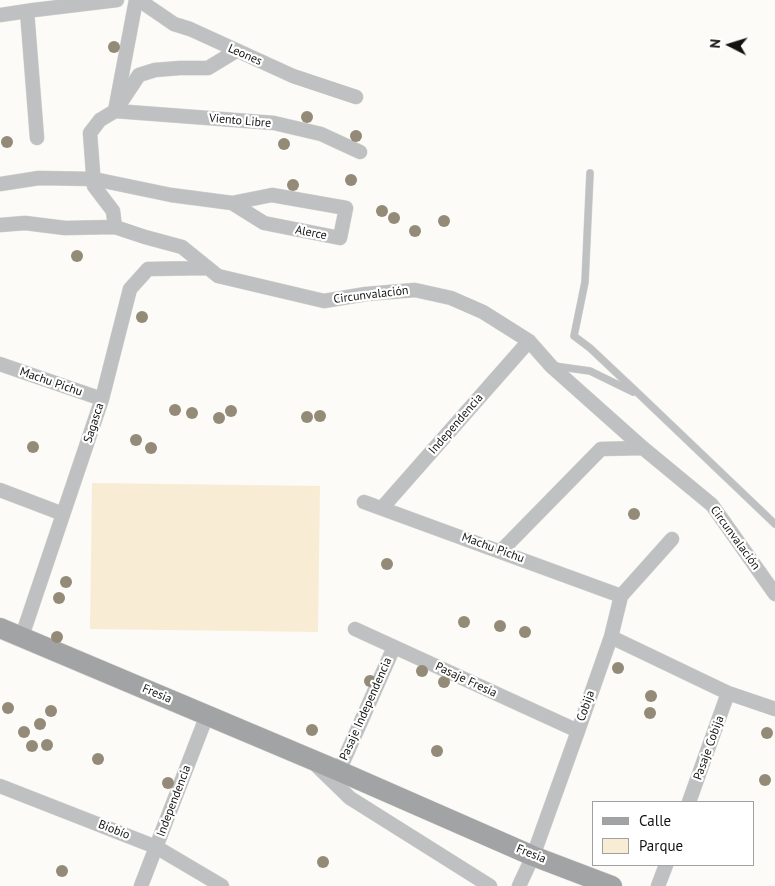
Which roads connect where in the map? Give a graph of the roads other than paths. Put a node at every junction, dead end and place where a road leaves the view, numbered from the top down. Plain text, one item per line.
1 (117, 0) edge
2 (137, 0) edge
3 (27, 11) junction
4 (0, 15) edge
5 (236, 51) junction
6 (356, 97) dead end
7 (115, 111) junction
8 (37, 138) dead end
9 (360, 152) dead end
10 (590, 173) dead end
11 (94, 179) junction
12 (0, 184) edge
13 (232, 203) junction
14 (0, 226) edge
15 (115, 227) junction
16 (206, 268) junction
17 (529, 341) junction
18 (0, 364) edge
19 (551, 366) junction
20 (642, 397) junction
21 (102, 399) junction
22 (643, 448) junction
23 (0, 490) edge
24 (364, 502) dead end
25 (382, 508) junction
26 (63, 514) junction
27 (775, 524) edge
28 (672, 539) dead end
29 (501, 551) junction
30 (775, 594) edge
31 (622, 596) junction
32 (0, 628) edge
33 (355, 629) dead end
34 (22, 636) junction
35 (611, 637) junction
36 (394, 647) junction
37 (728, 693) junction
38 (775, 709) edge
39 (208, 716) junction
40 (578, 731) junction
41 (313, 762) junction
42 (339, 771) junction
43 (0, 786) edge
44 (689, 801) edge
45 (156, 847) junction
46 (532, 856) junction
47 (666, 866) edge
48 (141, 886) edge
49 (222, 886) edge
50 (490, 886) edge
51 (519, 886) edge
52 (612, 886) edge
53 (658, 886) edge

1 - 3 street
2 - 5 street, Leones
2 - 7 street
3 - 4 street
3 - 8 street
5 - 6 street, Leones
5 - 7 street
7 - 9 street, Viento Libre
7 - 11 street
10 - 20 lane
11 - 12 street, Alerce
11 - 13 street, Alerce
11 - 15 street
13 - 13 street, Alerce
14 - 15 street, Circunvalación
15 - 16 street, Circunvalación
16 - 17 street, Circunvalación
16 - 21 street, Sagasca
17 - 19 street, Circunvalación
17 - 25 street, Independencia
18 - 21 street, Machu Pichu
19 - 20 lane
19 - 22 street, Circunvalación
20 - 27 lane
21 - 26 street, Sagasca
22 - 29 street
22 - 30 street, Circunvalación
23 - 26 street
24 - 25 street, Machu Pichu
25 - 29 street, Machu Pichu
26 - 34 street, Sagasca
28 - 31 street, Cobija
29 - 31 street, Machu Pichu
31 - 35 street, Cobija
32 - 34 street, Fresia
33 - 36 street, Pasaje Fresia
34 - 39 street, Fresia
35 - 37 street
35 - 40 street, Cobija
36 - 40 street, Pasaje Fresia
36 - 42 street, Pasaje Independencia
37 - 38 street
37 - 44 street, Pasaje Cobija
39 - 41 street, Fresia
39 - 45 street, Independencia
40 - 46 street, Cobija
41 - 42 street, Fresia
41 - 50 street, Fresia
42 - 46 street, Fresia
43 - 45 street, Biobío
45 - 48 street, Independencia
45 - 49 street, Biobío
46 - 51 street, Cobija
46 - 52 street, Fresia
47 - 53 street

